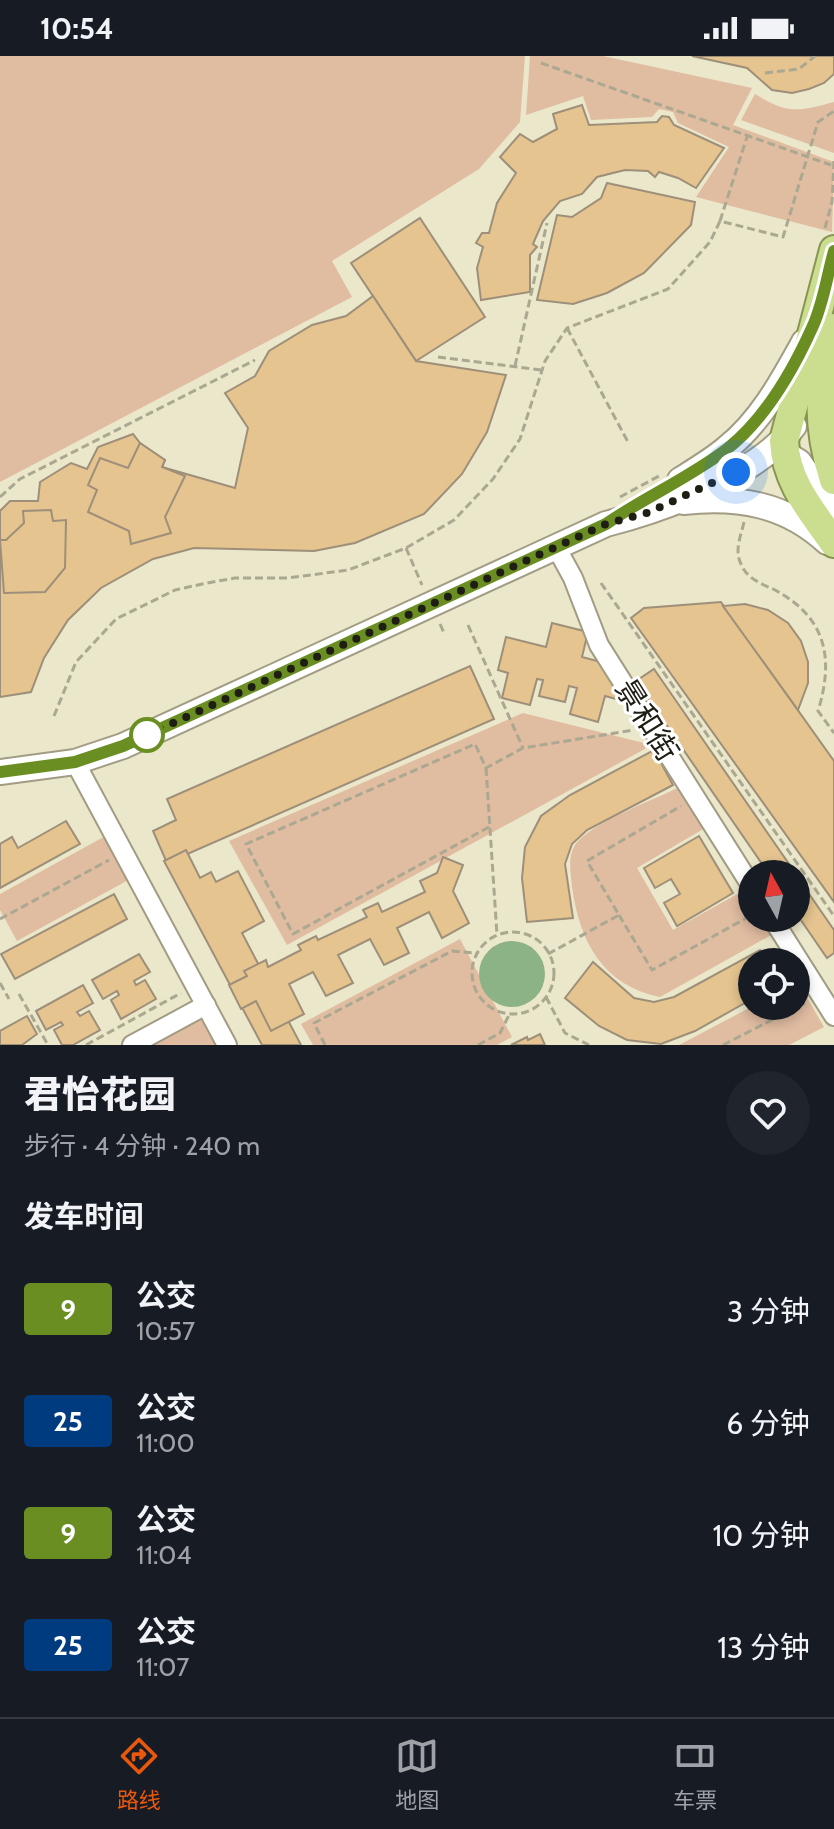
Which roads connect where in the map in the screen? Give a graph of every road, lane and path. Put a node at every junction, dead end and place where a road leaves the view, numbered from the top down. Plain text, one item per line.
1 (815, 56) edge
2 (541, 63) dead end
3 (765, 73) dead end
4 (834, 111) edge
5 (747, 135) junction
6 (808, 157) junction
7 (833, 164) edge
8 (720, 221) junction
9 (547, 223) dead end
10 (829, 241) edge
11 (824, 322) edge
12 (567, 328) junction
13 (438, 357) dead end
14 (824, 358) junction
15 (255, 360) dead end
16 (515, 366) junction
17 (542, 370) junction
18 (629, 444) dead end
19 (780, 447) junction
20 (672, 477) junction
21 (834, 480) edge
22 (0, 497) edge
23 (615, 499) dead end
24 (749, 502) junction
25 (669, 503) junction
26 (834, 512) edge
27 (606, 524) junction
28 (834, 545) edge
29 (556, 547) junction
30 (601, 583) dead end
31 (468, 625) dead end
32 (54, 716) dead end
33 (651, 727) junction
34 (834, 733) edge
35 (523, 748) junction
36 (75, 762) junction
37 (486, 768) junction
38 (0, 772) edge
39 (696, 798) junction
40 (489, 827) junction
41 (124, 852) junction
42 (738, 865) edge
43 (619, 915) junction
44 (834, 916) edge
45 (0, 919) edge
46 (738, 923) edge
47 (781, 932) edge
48 (497, 935) junction
49 (476, 953) junction
50 (548, 954) junction
51 (0, 983) edge
52 (195, 985) junction
53 (19, 994) dead end
54 (820, 995) junction
55 (546, 997) junction
56 (9, 999) dead end
57 (206, 1005) junction
58 (509, 1014) junction
59 (834, 1016) edge
60 (48, 1045) edge
61 (86, 1045) edge
62 (132, 1045) edge
63 (227, 1045) edge
64 (325, 1045) edge
65 (478, 1045) edge
66 (589, 1045) edge
67 (723, 1045) edge

1 - 3 path
2 - 5 path
4 - 6 path
5 - 6 path
5 - 8 path
6 - 7 path
6 - 8 path
7 - 10 path
8 - 12 path
9 - 16 path
10 - 11 highway
11 - 14 highway
11 - 19 highway
11 - 20 main road
12 - 17 path
12 - 18 path
13 - 16 path
14 - 19 main road
14 - 21 highway
15 - 22 path
16 - 17 path
17 - 32 path
19 - 20 main road
19 - 25 main road
19 - 26 main road
19 - 28 highway
20 - 23 path
20 - 27 main road
24 - 25 main road
24 - 28 main road
24 - 34 path
25 - 27 main road
27 - 29 main road
29 - 33 street, 景和街
29 - 36 main road
30 - 44 path
31 - 35 path
33 - 35 path
33 - 39 street, 景和街
35 - 37 path
36 - 38 main road
36 - 41 street
37 - 40 path
37 - 40 path
39 - 42 street, 景和街
39 - 43 path
40 - 48 path
41 - 45 path
41 - 52 street
43 - 46 path
43 - 50 path
47 - 54 street
48 - 49 path
48 - 50 path
49 - 58 path
49 - 64 path
50 - 55 path
51 - 56 path
52 - 57 street
52 - 61 path
53 - 60 path
54 - 59 street
54 - 67 path
55 - 58 path
55 - 66 path
57 - 62 street
57 - 63 street
58 - 65 path

